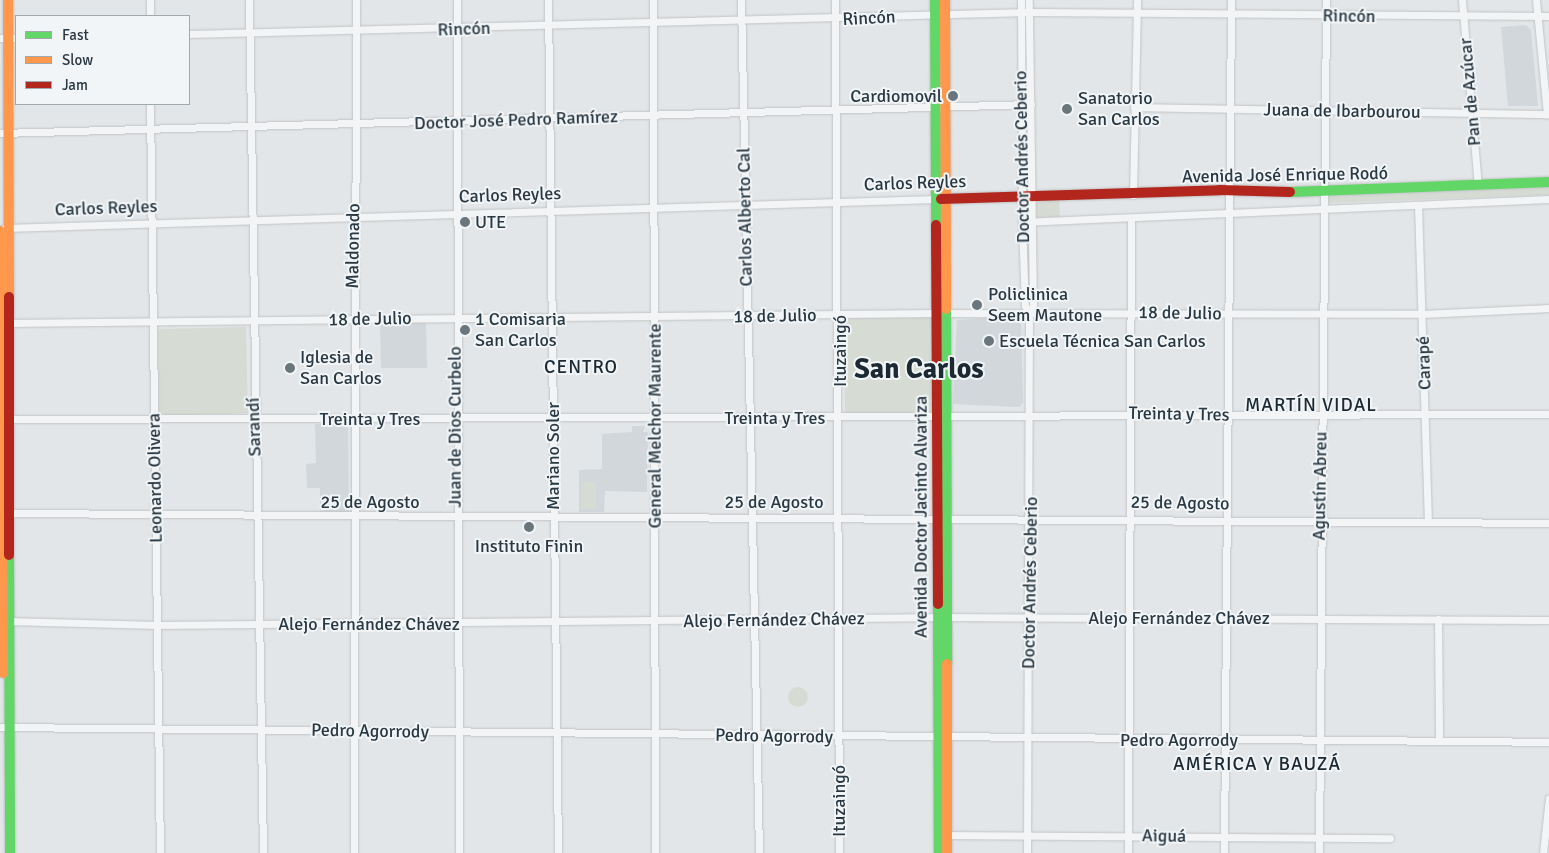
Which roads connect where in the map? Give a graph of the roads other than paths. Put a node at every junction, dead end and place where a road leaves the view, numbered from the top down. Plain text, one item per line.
1 (8, 0) edge
2 (150, 0) edge
3 (249, 0) edge
4 (356, 0) edge
5 (457, 0) edge
6 (548, 0) edge
7 (654, 0) edge
8 (741, 0) edge
9 (835, 0) edge
10 (935, 0) edge
11 (945, 0) edge
12 (1021, 0) edge
13 (1029, 0) edge
14 (1137, 0) edge
15 (1232, 0) edge
16 (1326, 0) edge
17 (1462, 0) edge
18 (1536, 0) edge
19 (1029, 12) junction
20 (1136, 12) junction
21 (1021, 13) junction
22 (1231, 13) junction
23 (150, 15) edge
24 (940, 15) junction
25 (1326, 15) junction
26 (1538, 16) junction
27 (1549, 16) edge
28 (1464, 17) junction
29 (835, 20) junction
30 (742, 21) junction
31 (654, 24) junction
32 (548, 26) junction
33 (457, 30) junction
34 (356, 32) junction
35 (249, 33) junction
36 (190, 34) edge
37 (8, 38) edge
38 (1022, 104) junction
39 (1031, 104) junction
40 (150, 105) edge
41 (1134, 107) junction
42 (940, 108) junction
43 (1228, 109) junction
44 (836, 110) junction
45 (1323, 110) junction
46 (743, 113) junction
47 (1548, 114) edge
48 (1472, 115) junction
49 (654, 116) junction
50 (550, 118) junction
51 (456, 121) junction
52 (355, 125) junction
53 (150, 128) junction
54 (251, 128) junction
55 (4, 133) edge
56 (1549, 182) edge
57 (1478, 185) junction
58 (1226, 191) junction
59 (1322, 192) junction
60 (1133, 195) junction
61 (1027, 197) junction
62 (941, 198) junction
63 (1549, 199) edge
64 (837, 202) junction
65 (745, 205) junction
66 (1418, 205) junction
67 (1322, 207) junction
68 (654, 208) junction
69 (551, 210) junction
70 (455, 213) junction
71 (1227, 214) junction
72 (353, 216) junction
73 (1131, 218) junction
74 (251, 219) junction
75 (152, 222) junction
76 (1022, 222) junction
77 (1032, 222) junction
78 (3, 229) edge
79 (1549, 308) edge
80 (1131, 312) junction
81 (942, 313) junction
82 (1029, 313) junction
83 (1226, 313) junction
84 (1321, 314) junction
85 (1422, 314) junction
86 (840, 315) junction
87 (747, 316) junction
88 (654, 317) junction
89 (455, 318) junction
90 (552, 318) junction
91 (352, 319) junction
92 (252, 320) junction
93 (153, 322) junction
94 (3, 323) edge
95 (1131, 413) junction
96 (1031, 414) junction
97 (1549, 414) edge
98 (1226, 416) junction
99 (1320, 416) junction
100 (942, 417) junction
101 (1426, 417) junction
102 (154, 418) junction
103 (253, 418) junction
104 (553, 418) junction
105 (654, 418) junction
106 (749, 418) junction
107 (840, 418) junction
108 (4, 419) edge
109 (353, 419) junction
110 (455, 419) junction
111 (4, 513) edge
112 (155, 517) junction
113 (941, 517) junction
114 (257, 518) junction
115 (354, 518) junction
116 (456, 518) junction
117 (553, 518) junction
118 (655, 518) junction
119 (751, 518) junction
120 (840, 518) junction
121 (1030, 518) junction
122 (1131, 518) junction
123 (1225, 519) junction
124 (1319, 520) junction
125 (1428, 520) junction
126 (1549, 523) edge
127 (941, 617) junction
128 (840, 618) junction
129 (1029, 618) junction
130 (1131, 618) junction
131 (1225, 618) junction
132 (1319, 619) junction
133 (1438, 619) junction
134 (753, 620) junction
135 (1549, 620) edge
136 (4, 621) edge
137 (655, 621) junction
138 (555, 623) junction
139 (157, 624) junction
140 (258, 624) junction
141 (354, 624) junction
142 (458, 624) junction
143 (4, 727) edge
144 (159, 728) junction
145 (260, 730) junction
146 (355, 731) junction
147 (460, 732) junction
148 (556, 734) junction
149 (655, 735) junction
150 (755, 736) junction
151 (839, 737) junction
152 (943, 739) junction
153 (1028, 740) junction
154 (1131, 740) junction
155 (1320, 740) junction
156 (1226, 741) junction
157 (1439, 741) junction
158 (1549, 742) edge
159 (1549, 798) edge
160 (1548, 819) edge
161 (943, 835) junction
162 (1027, 835) junction
163 (1128, 836) junction
164 (1224, 837) junction
165 (1319, 837) junction
166 (1390, 838) dead end
167 (2, 853) edge
168 (10, 853) edge
169 (160, 853) edge
170 (263, 853) edge
171 (354, 853) edge
172 (459, 853) edge
173 (558, 853) edge
174 (655, 853) edge
175 (759, 853) edge
176 (839, 853) edge
177 (938, 853) edge
178 (947, 853) edge
179 (1027, 853) edge
180 (1128, 853) edge
181 (1224, 853) edge
182 (1319, 853) edge
183 (1543, 853) edge

1 - 37 street
2 - 23 street
3 - 35 street, Sarandí
4 - 34 street, Maldonado
5 - 33 street, Juan de Dios Curbelo
6 - 32 street, Mariano Soler
7 - 31 street, General Melchor Maurente
8 - 30 street, Carlos Alberto Cal
9 - 29 street, Ituzaingó
10 - 24 street, Avenida Doctor Jacinto Alvariza
11 - 24 street, Avenida Doctor Jacinto Alvariza
12 - 21 street, Doctor Andrés Ceberio
13 - 19 street, Doctor Andrés Ceberio
14 - 20 street
15 - 22 street
16 - 25 street, Agustín Abreu
17 - 28 street, Pan de Azúcar
18 - 26 street
19 - 20 street, Rincón
19 - 21 street, Rincón
19 - 39 street, Doctor Andrés Ceberio
20 - 22 street, Rincón
20 - 41 street
21 - 24 street, Rincón
21 - 38 street, Doctor Andrés Ceberio
22 - 25 street, Rincón
22 - 43 street
24 - 29 street, Rincón
24 - 42 street, Avenida Doctor Jacinto Alvariza
25 - 28 street, Rincón
25 - 45 street, Agustín Abreu
26 - 27 street, Rincón
26 - 28 street, Rincón
26 - 47 street
28 - 48 street, Pan de Azúcar
29 - 30 street, Rincón
29 - 44 street, Ituzaingó
30 - 31 street, Rincón
30 - 46 street, Carlos Alberto Cal
31 - 32 street, Rincón
31 - 49 street, General Melchor Maurente
32 - 33 street, Rincón
32 - 50 street, Mariano Soler
33 - 34 street, Rincón
33 - 51 street, Juan de Dios Curbelo
34 - 35 street, Rincón
34 - 52 street, Maldonado
35 - 36 street, Rincón
35 - 54 street, Sarandí
37 - 55 street
38 - 39 street, Doctor José Pedro Ramírez
38 - 42 street, Doctor José Pedro Ramírez
38 - 61 street, Doctor Andrés Ceberio
39 - 61 street, Doctor Andrés Ceberio
40 - 53 street, Leonardo Olivera
41 - 43 street, Juana de Ibarbourou
41 - 60 street
42 - 44 street, Doctor José Pedro Ramírez
42 - 62 street, Avenida Doctor Jacinto Alvariza
43 - 45 street, Juana de Ibarbourou
43 - 58 street
44 - 46 street, Doctor José Pedro Ramírez
44 - 64 street, Ituzaingó
45 - 48 street, Juana de Ibarbourou
45 - 59 street, Agustín Abreu
46 - 49 street, Doctor José Pedro Ramírez
46 - 65 street, Carlos Alberto Cal
47 - 48 street, Juana de Ibarbourou
48 - 57 street, Pan de Azúcar
49 - 50 street, Doctor José Pedro Ramírez
49 - 68 street, General Melchor Maurente
50 - 51 street, Doctor José Pedro Ramírez
50 - 69 street, Mariano Soler
51 - 52 street, Doctor José Pedro Ramírez
51 - 70 street, Juan de Dios Curbelo
52 - 54 street, Doctor José Pedro Ramírez
52 - 72 street, Maldonado
53 - 54 street, Doctor José Pedro Ramírez
53 - 55 street, Doctor José Pedro Ramírez
53 - 75 street, Leonardo Olivera
54 - 74 street, Sarandí
55 - 78 street
56 - 57 street, Avenida José Enrique Rodó
57 - 59 street, Avenida José Enrique Rodó
58 - 59 street, Avenida José Enrique Rodó
58 - 60 street, Avenida José Enrique Rodó
58 - 71 street
59 - 67 street, Agustín Abreu
60 - 61 street, Avenida José Enrique Rodó
61 - 62 street, Carlos Reyles
61 - 76 street, Doctor Andrés Ceberio
61 - 77 street, Doctor Andrés Ceberio
62 - 64 street, Carlos Reyles
62 - 81 street, Avenida Doctor Jacinto Alvariza
63 - 66 street, Avenida José Enrique Rodó
64 - 65 street, Carlos Reyles
64 - 86 street, Ituzaingó
65 - 68 street, Carlos Reyles
65 - 87 street, Carlos Alberto Cal
66 - 67 street, Avenida José Enrique Rodó
66 - 85 street, Carapé
67 - 71 street, Avenida José Enrique Rodó
67 - 84 street, Agustín Abreu
68 - 69 street, Carlos Reyles
68 - 88 street, General Melchor Maurente
69 - 70 street, Carlos Reyles
69 - 90 street, Mariano Soler
70 - 72 street, Carlos Reyles
70 - 89 street, Juan de Dios Curbelo
71 - 73 street, Avenida José Enrique Rodó
71 - 83 street
72 - 74 street, Carlos Reyles
72 - 91 street, Maldonado
73 - 77 street, Avenida José Enrique Rodó
73 - 80 street
74 - 75 street, Carlos Reyles
74 - 92 street, Sarandí
75 - 78 street, Carlos Reyles
75 - 93 street, Leonardo Olivera
76 - 77 street, Avenida José Enrique Rodó
76 - 82 street, Doctor Andrés Ceberio
77 - 82 street, Doctor Andrés Ceberio
78 - 94 street
79 - 85 street, 18 de Julio
80 - 82 street, 18 de Julio
80 - 83 street, 18 de Julio
80 - 95 street
81 - 82 street, 18 de Julio
81 - 86 street, 18 de Julio
81 - 100 street, Avenida Doctor Jacinto Alvariza
82 - 96 street, Doctor Andrés Ceberio
83 - 84 street, 18 de Julio
83 - 98 street
84 - 85 street, 18 de Julio
84 - 99 street, Agustín Abreu
85 - 101 street, Carapé
86 - 87 street, 18 de Julio
86 - 107 street, Ituzaingó
87 - 88 street, 18 de Julio
87 - 106 street, Carlos Alberto Cal
88 - 90 street, 18 de Julio
88 - 105 street, General Melchor Maurente
89 - 90 street, 18 de Julio
89 - 91 street, 18 de Julio
89 - 110 street, Juan de Dios Curbelo
90 - 104 street, Mariano Soler
91 - 92 street, 18 de Julio
91 - 109 street, Maldonado
92 - 93 street, 18 de Julio
92 - 103 street, Sarandí
93 - 94 street, 18 de Julio
93 - 102 street, Leonardo Olivera
94 - 108 street
95 - 96 street, Treinta y Tres
95 - 98 street, Treinta y Tres
95 - 122 street
96 - 100 street, Treinta y Tres
96 - 121 street, Doctor Andrés Ceberio
97 - 101 street, Treinta y Tres
98 - 99 street, Treinta y Tres
98 - 123 street
99 - 101 street, Treinta y Tres
99 - 124 street, Agustín Abreu
100 - 107 street, Treinta y Tres
100 - 113 street, Avenida Doctor Jacinto Alvariza
101 - 125 street, Carapé
102 - 103 street, Treinta y Tres
102 - 108 street, Treinta y Tres
102 - 112 street, Leonardo Olivera
103 - 109 street, Treinta y Tres
103 - 114 street, Sarandí
104 - 105 street, Treinta y Tres
104 - 110 street, Treinta y Tres
104 - 117 street, Mariano Soler
105 - 106 street, Treinta y Tres
105 - 118 street, General Melchor Maurente
106 - 107 street, Treinta y Tres
106 - 119 street, Carlos Alberto Cal
107 - 120 street, Ituzaingó
108 - 111 street
109 - 110 street, Treinta y Tres
109 - 115 street, Maldonado
110 - 116 street, Juan de Dios Curbelo
111 - 112 street, 25 de Agosto
111 - 136 street
112 - 114 street, 25 de Agosto
112 - 139 street, Leonardo Olivera
113 - 120 street, 25 de Agosto
113 - 121 street, 25 de Agosto
113 - 127 street, Avenida Doctor Jacinto Alvariza
114 - 115 street, 25 de Agosto
114 - 140 street, Sarandí
115 - 116 street, 25 de Agosto
115 - 141 street, Maldonado
116 - 117 street, 25 de Agosto
116 - 142 street, Juan de Dios Curbelo
117 - 118 street, 25 de Agosto
117 - 138 street, Mariano Soler
118 - 119 street, 25 de Agosto
118 - 137 street, General Melchor Maurente
119 - 120 street, 25 de Agosto
119 - 134 street, Carlos Alberto Cal
120 - 128 street, Ituzaingó
121 - 122 street, 25 de Agosto
121 - 129 street, Doctor Andrés Ceberio
122 - 123 street, 25 de Agosto
122 - 130 street
123 - 124 street, 25 de Agosto
123 - 131 street
124 - 125 street, 25 de Agosto
124 - 132 street, Agustín Abreu
125 - 126 street, 25 de Agosto
127 - 128 street, Alejo Fernández Chávez
127 - 129 street, Alejo Fernández Chávez
127 - 152 street, Avenida Doctor Jacinto Alvariza
128 - 134 street, Alejo Fernández Chávez
128 - 151 street, Ituzaingó
129 - 130 street, Alejo Fernández Chávez
129 - 153 street, Doctor Andrés Ceberio
130 - 131 street, Alejo Fernández Chávez
130 - 154 street
131 - 132 street, Alejo Fernández Chávez
131 - 156 street
132 - 133 street, Alejo Fernández Chávez
132 - 155 street, Agustín Abreu
133 - 135 street, Alejo Fernández Chávez
133 - 157 street
134 - 137 street, Alejo Fernández Chávez
134 - 150 street, Carlos Alberto Cal
136 - 139 street, Alejo Fernández Chávez
136 - 143 street
137 - 138 street, Alejo Fernández Chávez
137 - 149 street, General Melchor Maurente
138 - 142 street, Alejo Fernández Chávez
138 - 148 street, Mariano Soler
139 - 140 street, Alejo Fernández Chávez
139 - 144 street, Leonardo Olivera
140 - 141 street, Alejo Fernández Chávez
140 - 145 street, Sarandí
141 - 142 street, Alejo Fernández Chávez
141 - 146 street, Maldonado
142 - 147 street, Juan de Dios Curbelo
143 - 144 street, Pedro Agorrody
143 - 167 street
143 - 168 street
144 - 145 street, Pedro Agorrody
144 - 169 street, Leonardo Olivera
145 - 146 street, Pedro Agorrody
145 - 170 street, Sarandí
146 - 147 street, Pedro Agorrody
146 - 171 street, Maldonado
147 - 148 street, Pedro Agorrody
147 - 172 street, Juan de Dios Curbelo
148 - 149 street, Pedro Agorrody
148 - 173 street, Mariano Soler
149 - 150 street, Pedro Agorrody
149 - 174 street, General Melchor Maurente
150 - 151 street, Pedro Agorrody
150 - 175 street, Carlos Alberto Cal
151 - 152 street, Pedro Agorrody
151 - 176 street, Ituzaingó
152 - 153 street, Pedro Agorrody
152 - 161 street, Avenida Doctor Jacinto Alvariza
153 - 154 street, Pedro Agorrody
153 - 162 street, Doctor Andrés Ceberio
154 - 156 street, Pedro Agorrody
154 - 163 street
155 - 156 street, Pedro Agorrody
155 - 157 street, Pedro Agorrody
155 - 165 street, Agustín Abreu
156 - 164 street
157 - 158 street, Pedro Agorrody
159 - 160 street
160 - 183 street
161 - 162 street, Aiguá
161 - 177 street, Avenida Doctor Jacinto Alvariza
161 - 178 street, Avenida Doctor Jacinto Alvariza
162 - 163 street, Aiguá
162 - 179 street, Doctor Andrés Ceberio
163 - 164 street, Aiguá
163 - 180 street
164 - 165 street, Aiguá
164 - 181 street
165 - 166 street, Aiguá
165 - 182 street, Agustín Abreu

